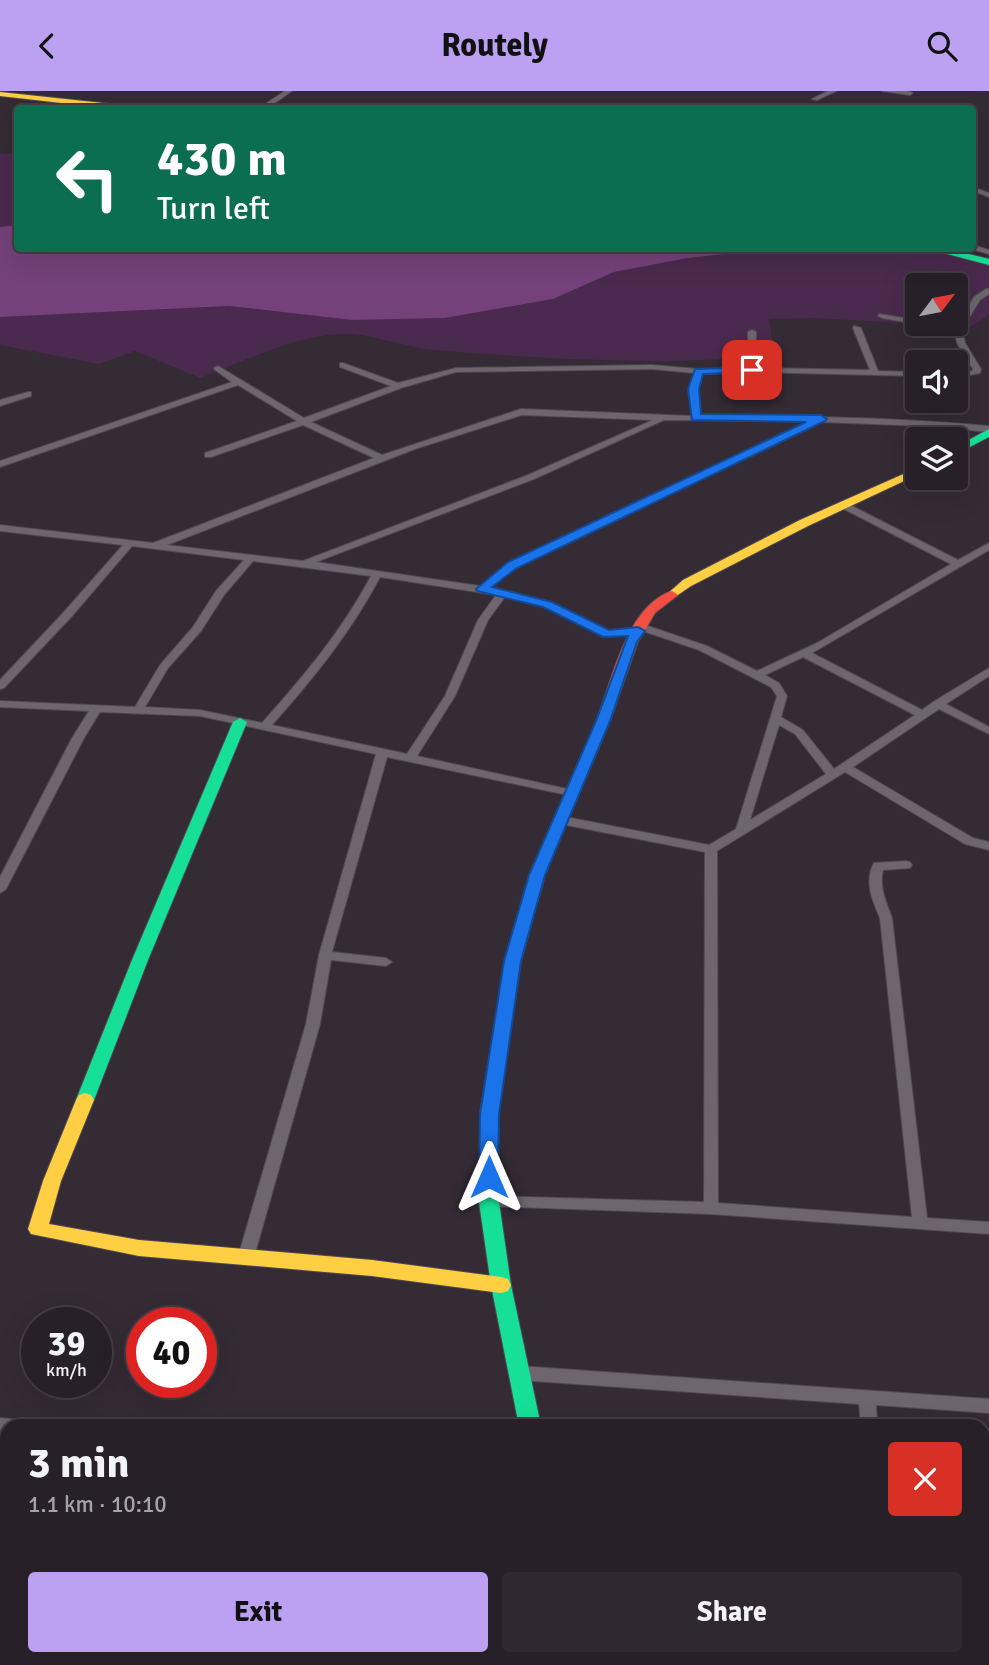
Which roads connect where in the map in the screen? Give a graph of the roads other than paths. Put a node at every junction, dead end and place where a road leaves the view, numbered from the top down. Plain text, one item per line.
1 (289, 91) edge
2 (833, 91) edge
3 (885, 91) edge
4 (910, 93) edge
5 (0, 94) edge
6 (815, 99) dead end
7 (103, 105) edge
8 (267, 105) edge
9 (978, 191) dead end
10 (989, 195) edge
11 (951, 252) edge
12 (989, 262) edge
13 (989, 291) edge
14 (968, 313) edge
15 (882, 316) dead end
16 (905, 320) edge
17 (857, 328) dead end
18 (752, 331) dead end
19 (968, 354) edge
20 (343, 365) dead end
21 (218, 367) dead end
22 (752, 370) junction
23 (699, 371) junction
24 (875, 373) junction
25 (905, 374) edge
26 (968, 375) edge
27 (239, 382) junction
28 (398, 386) junction
29 (28, 394) dead end
30 (0, 403) edge
31 (696, 417) junction
32 (821, 419) junction
33 (306, 421) junction
34 (645, 421) junction
35 (989, 430) edge
36 (968, 443) edge
37 (208, 455) dead end
38 (383, 459) junction
39 (0, 464) edge
40 (905, 477) edge
41 (845, 506) junction
42 (5, 528) edge
43 (0, 538) edge
44 (130, 543) junction
45 (155, 546) junction
46 (987, 549) edge
47 (251, 557) junction
48 (328, 561) junction
49 (956, 563) junction
50 (377, 574) junction
51 (482, 589) junction
52 (503, 593) junction
53 (639, 629) junction
54 (803, 653) junction
55 (989, 671) edge
56 (757, 675) junction
57 (0, 686) edge
58 (0, 704) edge
59 (937, 704) junction
60 (97, 708) junction
61 (139, 709) junction
62 (921, 714) junction
63 (776, 719) junction
64 (240, 722) junction
65 (265, 726) junction
66 (989, 731) edge
67 (383, 751) junction
68 (410, 758) junction
69 (845, 767) junction
70 (833, 775) junction
71 (572, 793) junction
72 (561, 820) junction
73 (741, 831) junction
74 (989, 846) edge
75 (711, 849) junction
76 (906, 865) dead end
77 (0, 889) edge
78 (326, 955) junction
79 (386, 962) dead end
80 (489, 1202) junction
81 (711, 1208) junction
82 (920, 1224) junction
83 (989, 1228) edge
84 (246, 1257) junction
85 (501, 1285) junction
86 (519, 1373) junction
87 (867, 1398) junction
88 (989, 1406) edge
89 (529, 1419) edge
90 (868, 1419) edge

1 - 8 street
2 - 6 street
3 - 4 street
5 - 7 street
9 - 10 street
11 - 12 street
13 - 14 street
15 - 16 street
17 - 24 street
18 - 22 street
19 - 26 street
20 - 28 street
21 - 27 street
22 - 23 street
22 - 24 street
23 - 28 street
23 - 31 street
24 - 25 street
27 - 33 street
27 - 39 street
28 - 33 street
29 - 30 street
31 - 32 street
31 - 34 street
32 - 35 street
32 - 51 street
33 - 37 street
33 - 38 street
34 - 38 street
34 - 48 street
35 - 36 street
38 - 45 street
40 - 41 street
41 - 49 street
41 - 53 street
42 - 43 street
42 - 44 street
44 - 45 street
44 - 57 street
45 - 47 street
46 - 49 street
47 - 48 street
47 - 61 street
48 - 50 street
49 - 54 street
50 - 51 street
50 - 65 street
51 - 52 street
52 - 53 street
52 - 68 street
53 - 56 street
53 - 71 street
54 - 56 street
54 - 62 street
55 - 59 street
56 - 63 street
58 - 60 street
59 - 62 street
59 - 66 street
60 - 61 street
60 - 77 street
61 - 64 street
62 - 69 street
63 - 70 street
63 - 73 street
64 - 65 street
64 - 84 street
65 - 67 street
67 - 68 street
67 - 78 street
68 - 71 street
69 - 70 street
69 - 74 street
70 - 73 street
71 - 72 street
72 - 75 street
72 - 80 street
73 - 75 street
75 - 81 street
76 - 82 street
78 - 79 street
78 - 84 street
80 - 81 street
80 - 85 street
81 - 82 street
82 - 83 street
84 - 85 street
85 - 86 street
86 - 87 street
86 - 89 street
87 - 88 street
87 - 90 street

